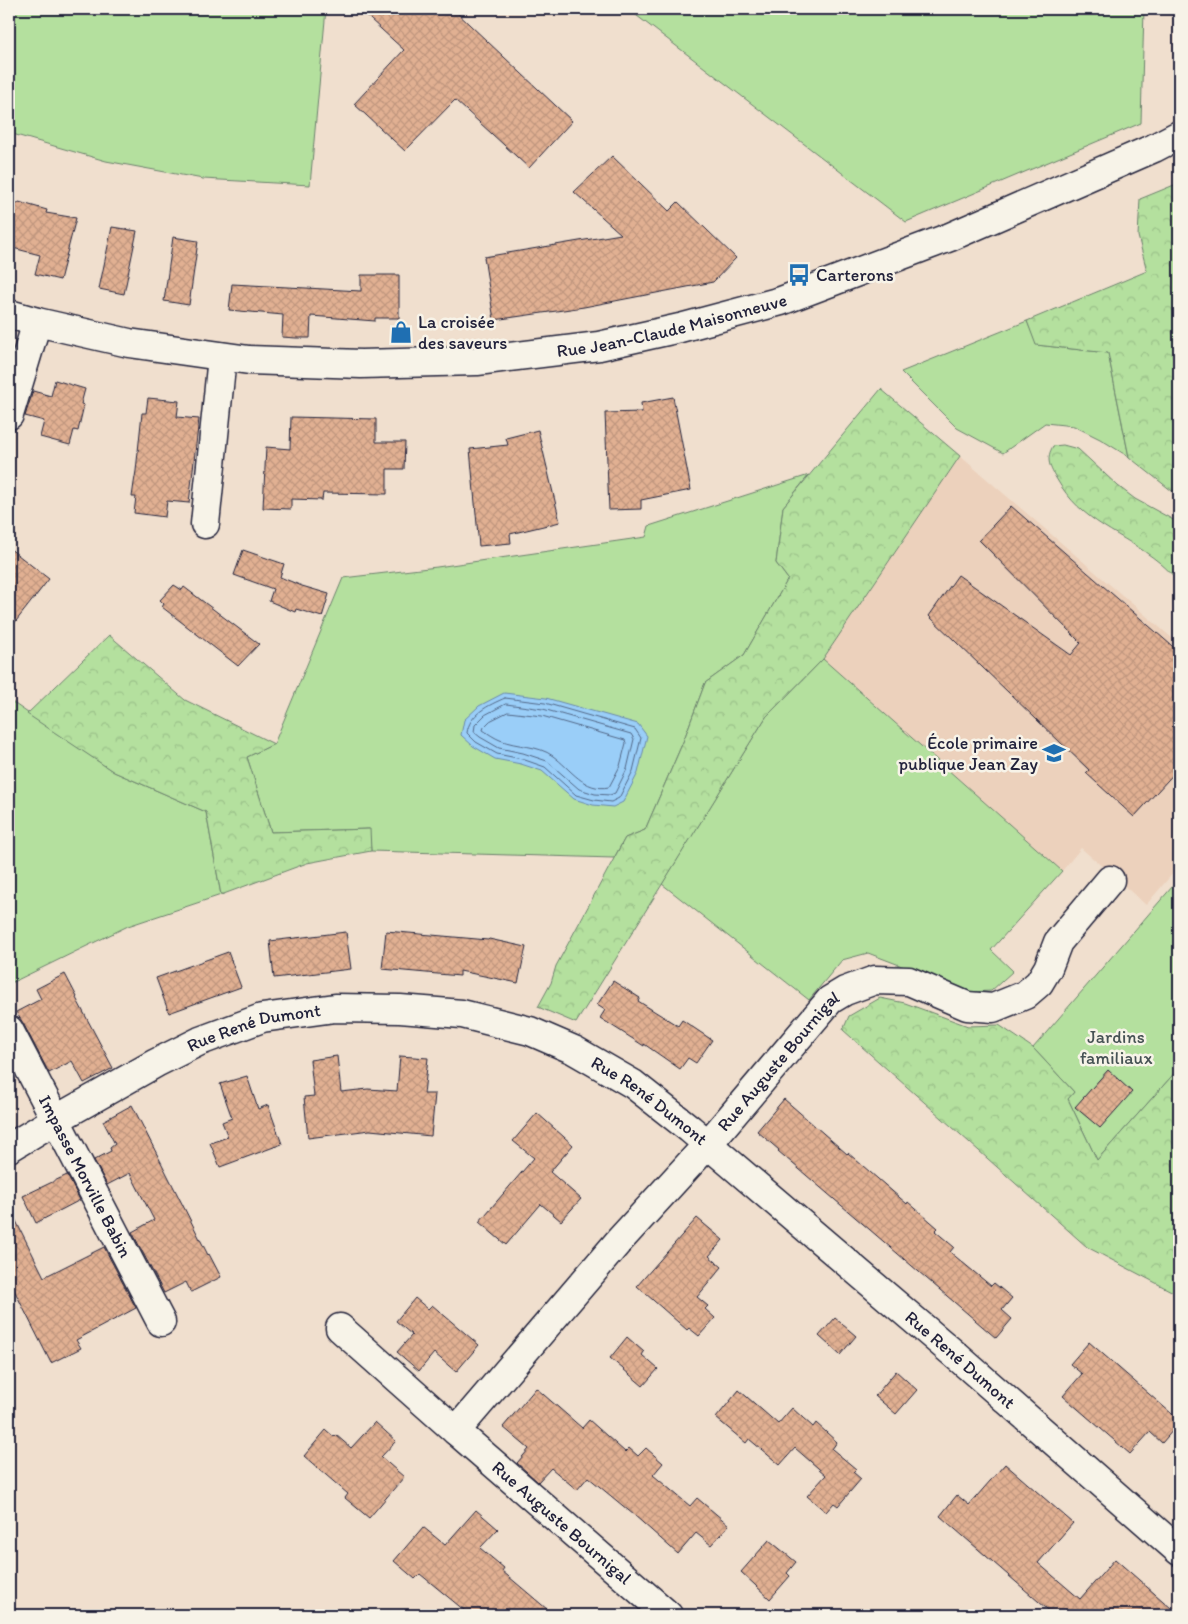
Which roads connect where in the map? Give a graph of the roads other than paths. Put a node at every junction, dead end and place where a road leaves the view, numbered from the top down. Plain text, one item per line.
1 (1179, 135) edge
2 (9, 314) edge
3 (37, 322) junction
4 (222, 357) junction
5 (9, 415) edge
6 (205, 524) dead end
7 (1110, 880) dead end
8 (9, 1030) edge
9 (55, 1120) junction
10 (708, 1144) junction
11 (9, 1148) edge
12 (161, 1322) dead end
13 (340, 1328) dead end
14 (456, 1431) junction
15 (1179, 1551) edge
16 (668, 1615) edge

1 - 4 street, Rue Jean-Claude Maisonneuve
2 - 3 street, Rue Jean-Claude Maisonneuve
3 - 4 street, Rue Jean-Claude Maisonneuve
3 - 5 street
4 - 6 street
7 - 10 street, Rue Auguste Bournigal
8 - 9 street, Impasse Morville Babin
9 - 10 street, Rue René Dumont
9 - 11 street, Rue René Dumont
9 - 12 street, Impasse Morville Babin
10 - 14 street, Rue Auguste Bournigal
10 - 15 street, Rue René Dumont
13 - 14 street, Rue Auguste Bournigal
14 - 16 street, Rue Auguste Bournigal

